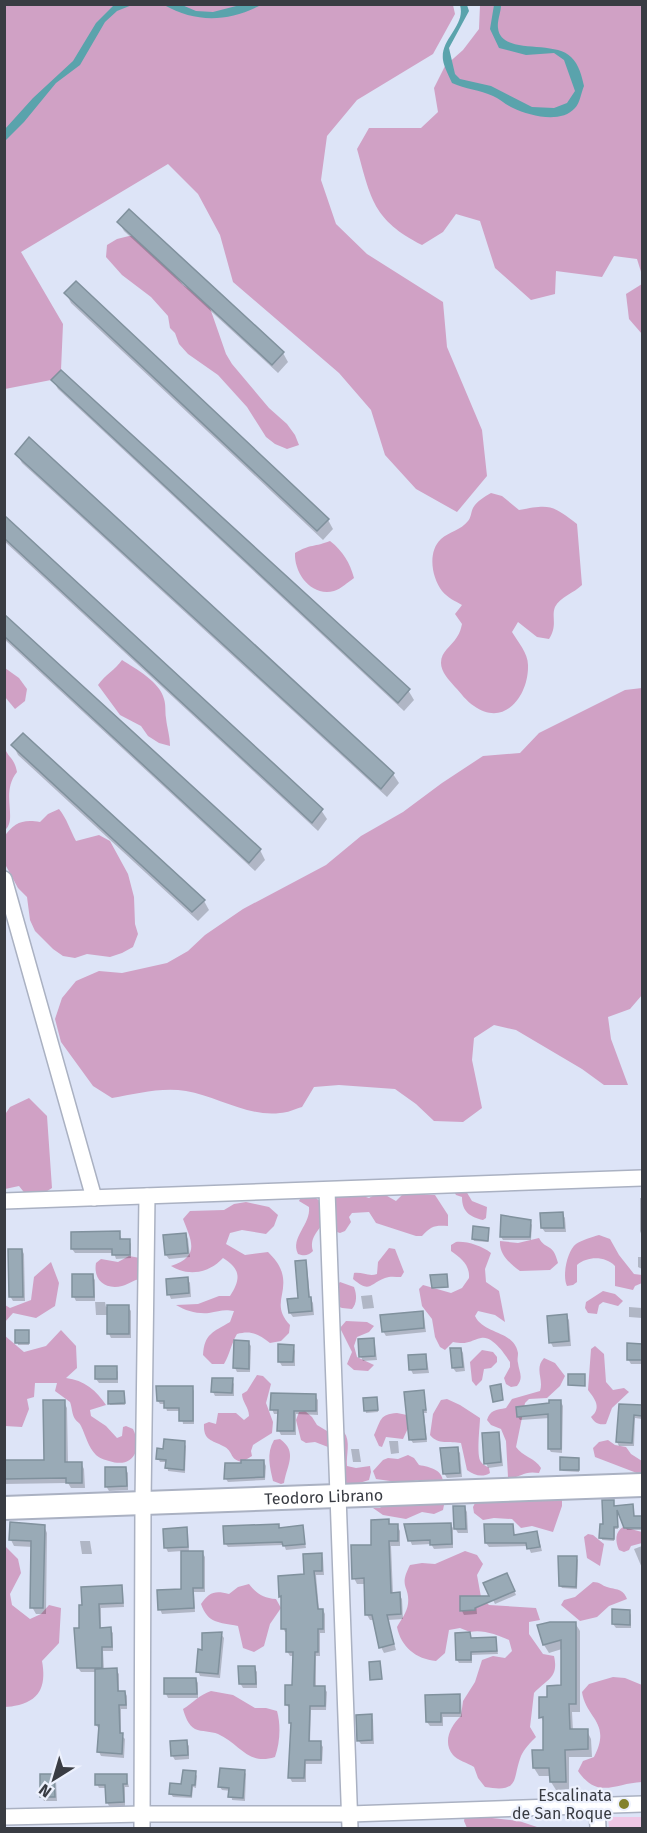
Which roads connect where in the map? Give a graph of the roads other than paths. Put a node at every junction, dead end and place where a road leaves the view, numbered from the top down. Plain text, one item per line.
1 (4, 879) edge
2 (642, 1178) edge
3 (327, 1190) junction
4 (147, 1196) junction
5 (94, 1198) junction
6 (4, 1201) edge
7 (642, 1485) edge
8 (338, 1496) junction
9 (143, 1503) junction
10 (4, 1508) edge
11 (642, 1804) edge
12 (597, 1805) junction
13 (4, 1817) edge
14 (142, 1821) edge
15 (350, 1821) edge
16 (598, 1828) edge

1 - 5 street
2 - 3 street
3 - 4 street
3 - 8 street
4 - 5 street
4 - 9 street
5 - 6 street
7 - 8 main road, Teodoro Librano
8 - 9 main road, Teodoro Librano
8 - 15 street
9 - 10 main road, Teodoro Librano
9 - 14 street
11 - 12 street
12 - 15 street
12 - 16 street
13 - 14 street
14 - 15 street

